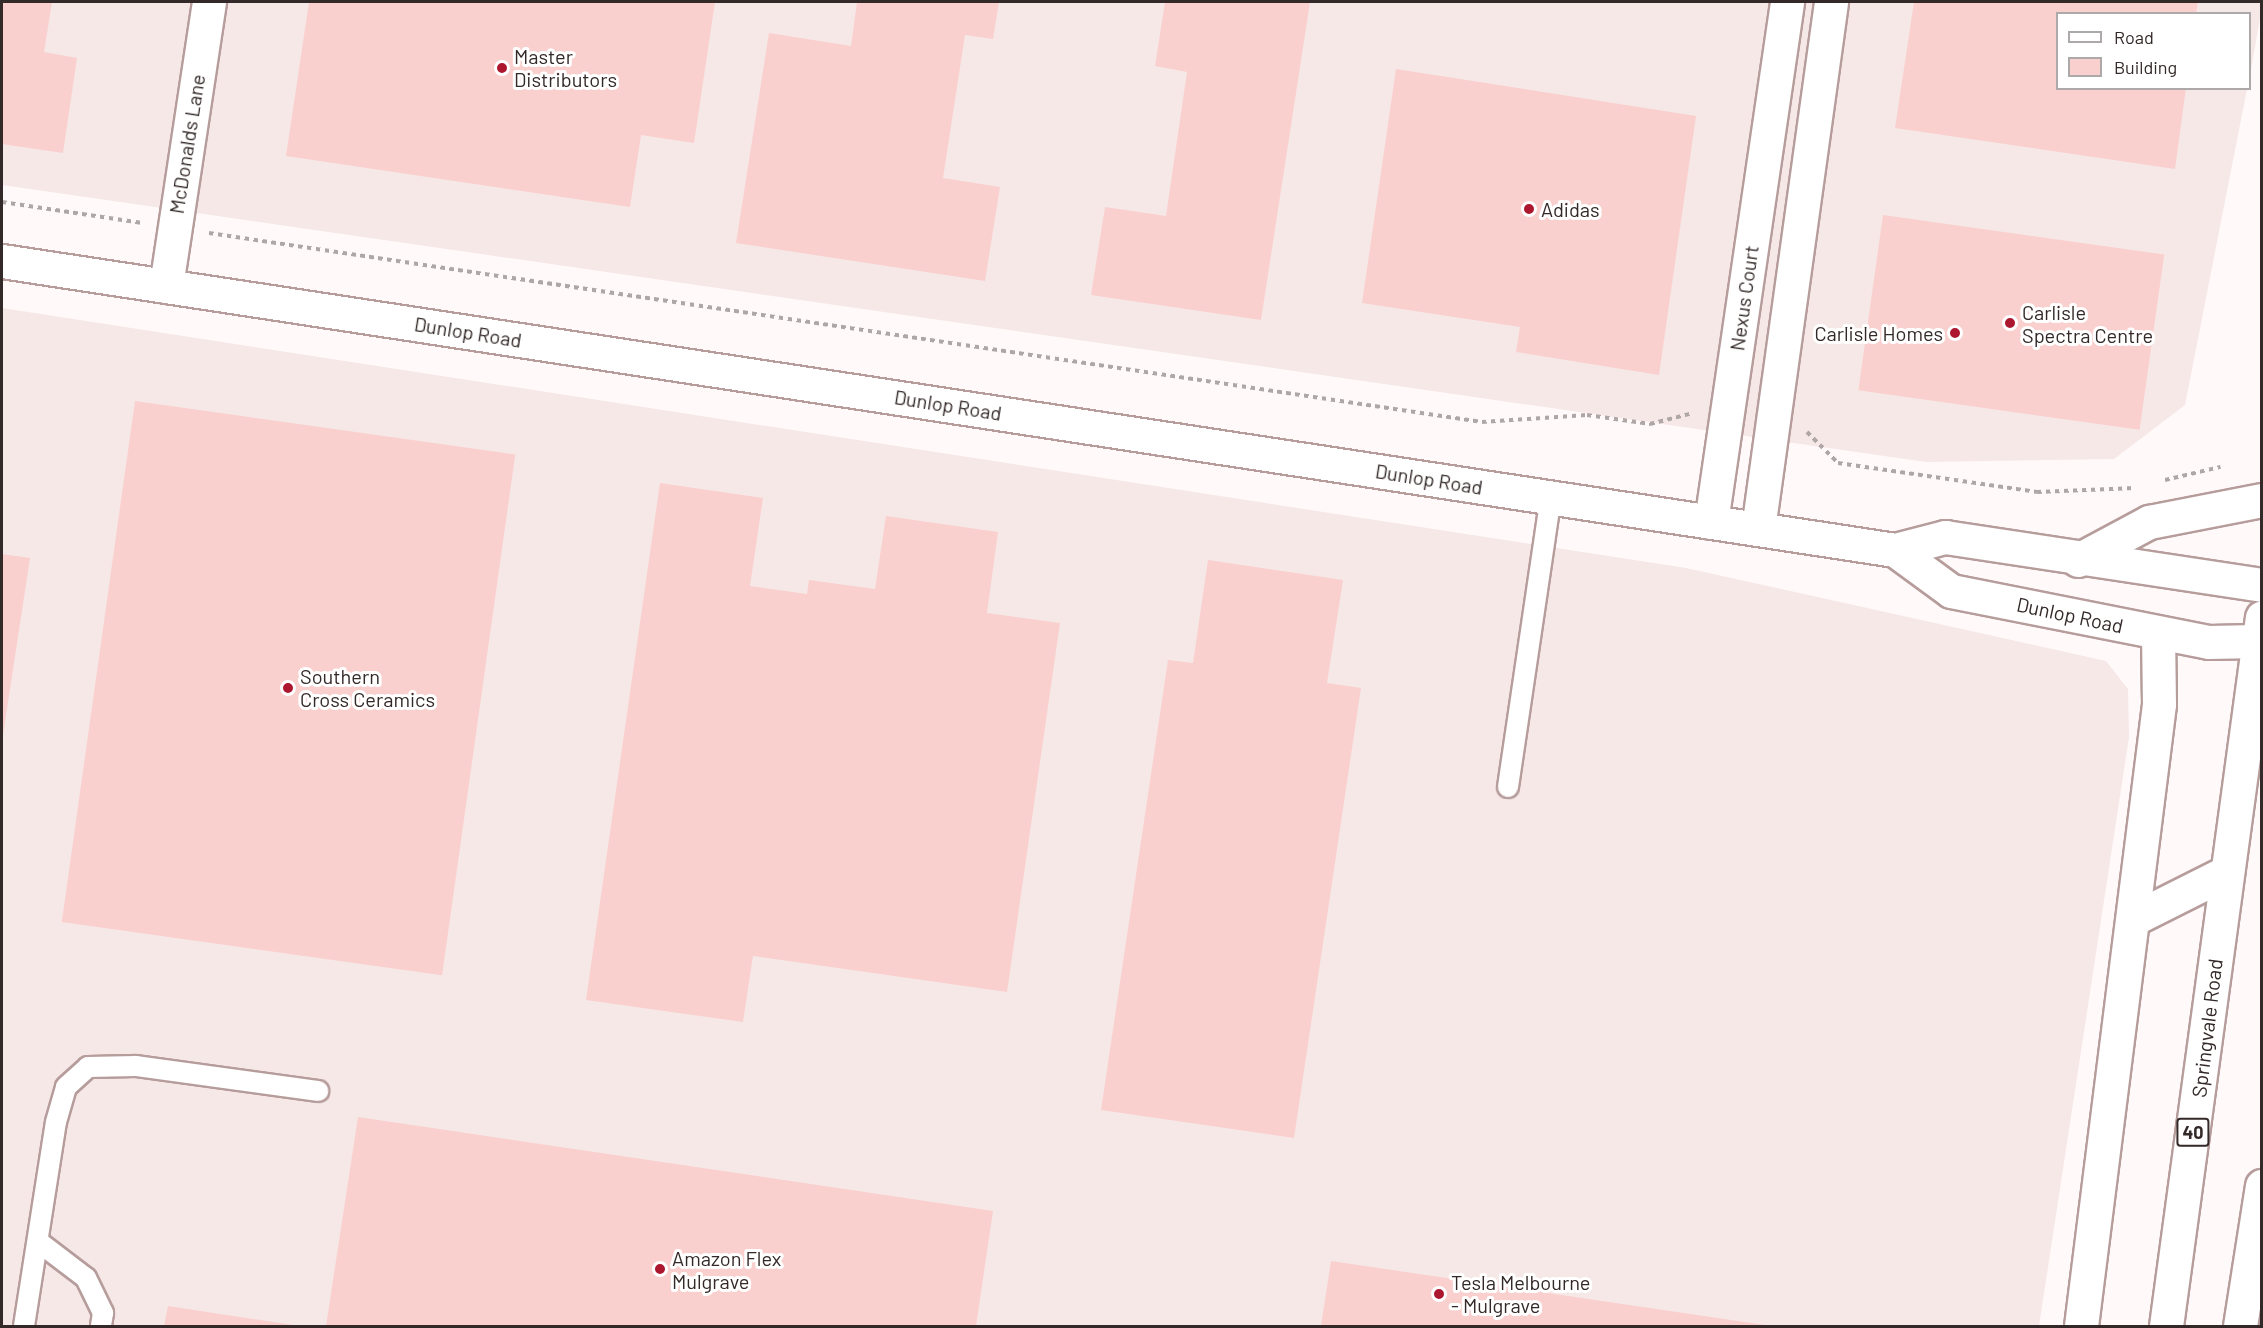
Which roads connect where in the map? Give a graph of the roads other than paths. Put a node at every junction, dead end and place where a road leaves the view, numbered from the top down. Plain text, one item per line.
1 (209, 2) edge
2 (1787, 2) edge
3 (1831, 2) edge
4 (1777, 74) junction
5 (1819, 81) junction
6 (2, 261) edge
7 (166, 286) junction
8 (1551, 497) junction
9 (2262, 500) edge
10 (1711, 522) junction
11 (1758, 530) junction
12 (1895, 550) junction
13 (2078, 560) junction
14 (2262, 585) edge
15 (2158, 633) junction
16 (2260, 633) edge
17 (1508, 787) dead end
18 (2227, 872) junction
19 (2133, 919) junction
20 (318, 1091) dead end
21 (2262, 1186) edge
22 (40, 1243) junction
23 (24, 1326) edge
24 (102, 1326) edge
25 (2081, 1326) edge
26 (2166, 1326) edge
27 (2240, 1326) edge

1 - 7 main road, McDonalds Lane
2 - 4 main road, Nexus Court
3 - 5 main road
4 - 5 main road
4 - 10 main road, Nexus Court
5 - 11 main road
6 - 7 main road, Dunlop Road
7 - 8 main road, Dunlop Road
8 - 10 main road, Dunlop Road
8 - 17 lane
9 - 13 main road
10 - 11 main road, Dunlop Road
11 - 12 main road, Dunlop Road
12 - 13 main road, Dunlop Road
12 - 15 main road, Dunlop Road
13 - 14 main road, Dunlop Road
15 - 16 main road, Dunlop Road
15 - 19 main road
16 - 18 main road, Springvale Road / 40
18 - 19 main road
18 - 26 main road, Springvale Road / 40
19 - 25 main road
20 - 22 lane
21 - 27 main road
22 - 23 lane
22 - 24 lane

